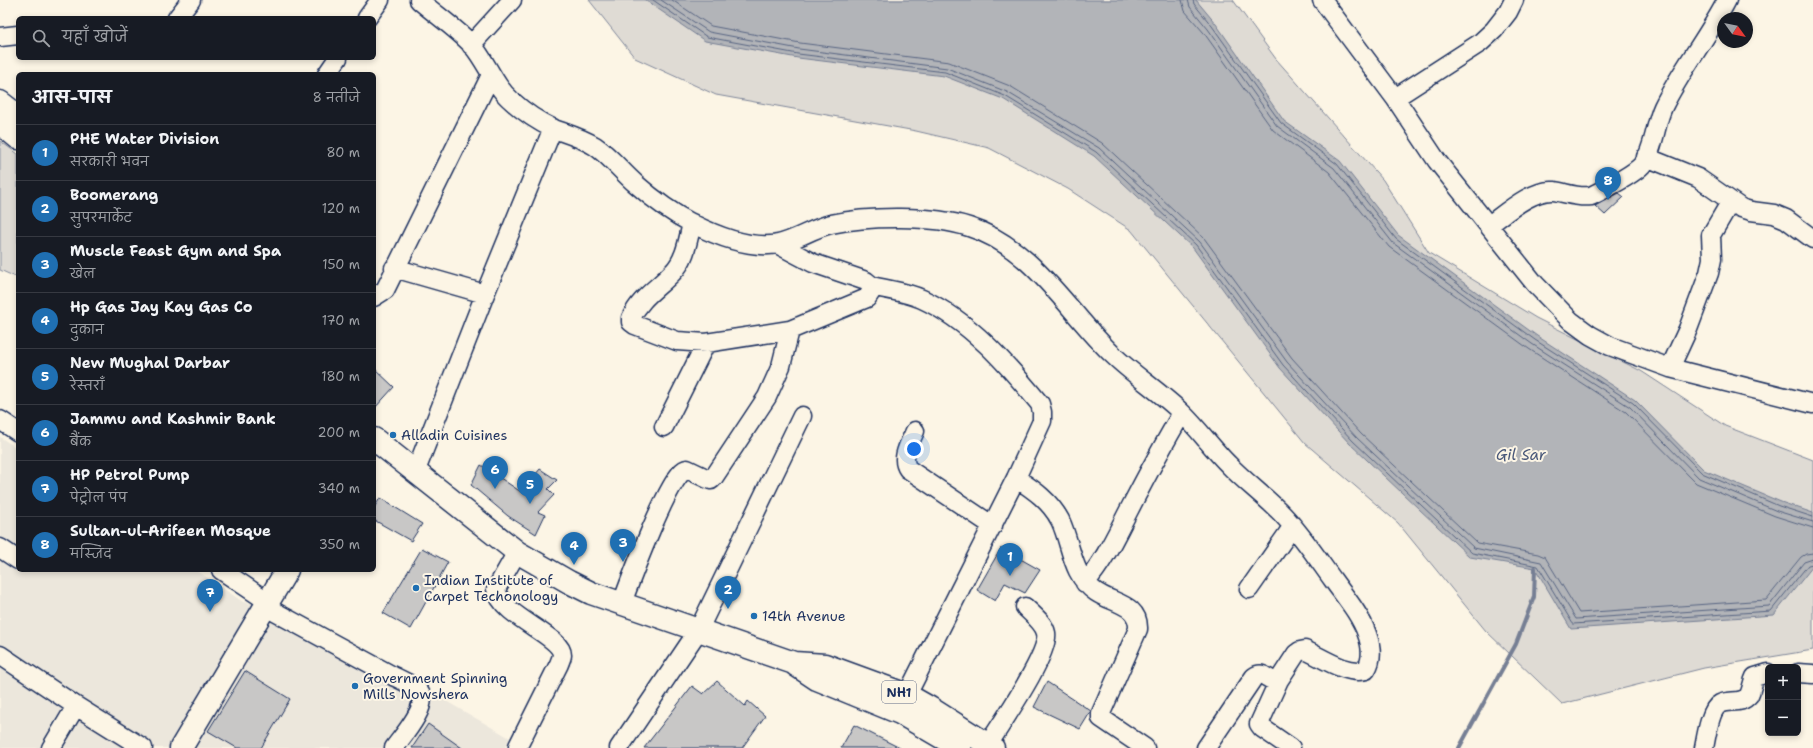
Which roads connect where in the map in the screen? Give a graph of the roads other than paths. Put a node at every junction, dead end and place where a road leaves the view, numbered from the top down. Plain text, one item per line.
1 (191, 0) edge
2 (380, 0) edge
3 (419, 0) edge
4 (512, 0) edge
5 (1322, 0) edge
6 (1514, 0) edge
7 (1727, 0) edge
8 (179, 16) edge
9 (368, 16) edge
10 (16, 34) edge
11 (0, 37) edge
12 (471, 45) junction
13 (337, 60) edge
14 (328, 72) edge
15 (491, 75) junction
16 (1395, 98) junction
17 (0, 102) edge
18 (16, 114) edge
19 (0, 123) edge
20 (553, 128) junction
21 (16, 136) edge
22 (1646, 158) junction
23 (1731, 201) junction
24 (692, 223) junction
25 (1489, 225) junction
26 (1813, 238) edge
27 (777, 244) junction
28 (394, 268) junction
29 (872, 286) junction
30 (485, 294) junction
31 (376, 296) edge
32 (790, 330) junction
33 (706, 343) junction
34 (1670, 368) junction
35 (1813, 404) edge
36 (1182, 413) junction
37 (802, 416) dead end
38 (0, 420) edge
39 (664, 427) dead end
40 (16, 431) edge
41 (915, 431) dead end
42 (376, 441) edge
43 (415, 473) junction
44 (1016, 478) junction
45 (993, 526) junction
46 (1293, 526) junction
47 (0, 548) edge
48 (517, 552) junction
49 (16, 559) edge
50 (224, 572) edge
51 (286, 572) edge
52 (1085, 583) junction
53 (1249, 589) dead end
54 (622, 603) junction
55 (266, 604) junction
56 (1025, 607) dead end
57 (698, 631) junction
58 (0, 655) edge
59 (794, 663) junction
60 (1801, 673) edge
61 (1765, 674) edge
62 (1813, 674) edge
63 (1279, 680) junction
64 (907, 695) junction
65 (76, 706) junction
66 (518, 746) dead end
67 (990, 746) edge
68 (51, 748) edge
69 (143, 748) edge
70 (181, 748) edge
71 (394, 748) edge
72 (619, 748) edge
73 (960, 748) edge
74 (1146, 748) edge
75 (1206, 748) edge
76 (1291, 748) edge
77 (1704, 748) edge

1 - 8 street
2 - 9 street
3 - 12 street
4 - 12 street
5 - 16 street
6 - 16 street
7 - 22 street
10 - 11 street
12 - 15 street
13 - 14 street
15 - 20 street
15 - 28 street
16 - 25 street
17 - 18 main road
19 - 21 main road
20 - 24 street
20 - 30 street
22 - 23 street
22 - 25 street
23 - 26 street
23 - 34 street
24 - 27 street
24 - 33 street
25 - 34 street
27 - 29 street
27 - 36 street
28 - 30 street
28 - 31 street
29 - 32 street
29 - 44 street
30 - 43 street
32 - 33 street
32 - 54 street
33 - 39 street
34 - 35 street
36 - 46 street
36 - 52 street
37 - 57 street
38 - 40 street
41 - 45 street
42 - 43 main road, NH1
43 - 48 main road, NH1
44 - 45 street
44 - 52 street
45 - 64 street
46 - 53 street
46 - 63 street
47 - 49 street
48 - 54 main road, NH1
48 - 66 street
50 - 55 street
51 - 55 main road
52 - 74 street
54 - 57 main road, NH1
55 - 70 main road
55 - 71 street
56 - 67 street
57 - 59 main road, NH1
57 - 72 street
58 - 65 street
59 - 64 main road, NH1
59 - 73 main road, NH1
60 - 62 street
61 - 77 street
63 - 75 street
63 - 76 street
64 - 67 main road, NH1
65 - 68 street
65 - 69 street

